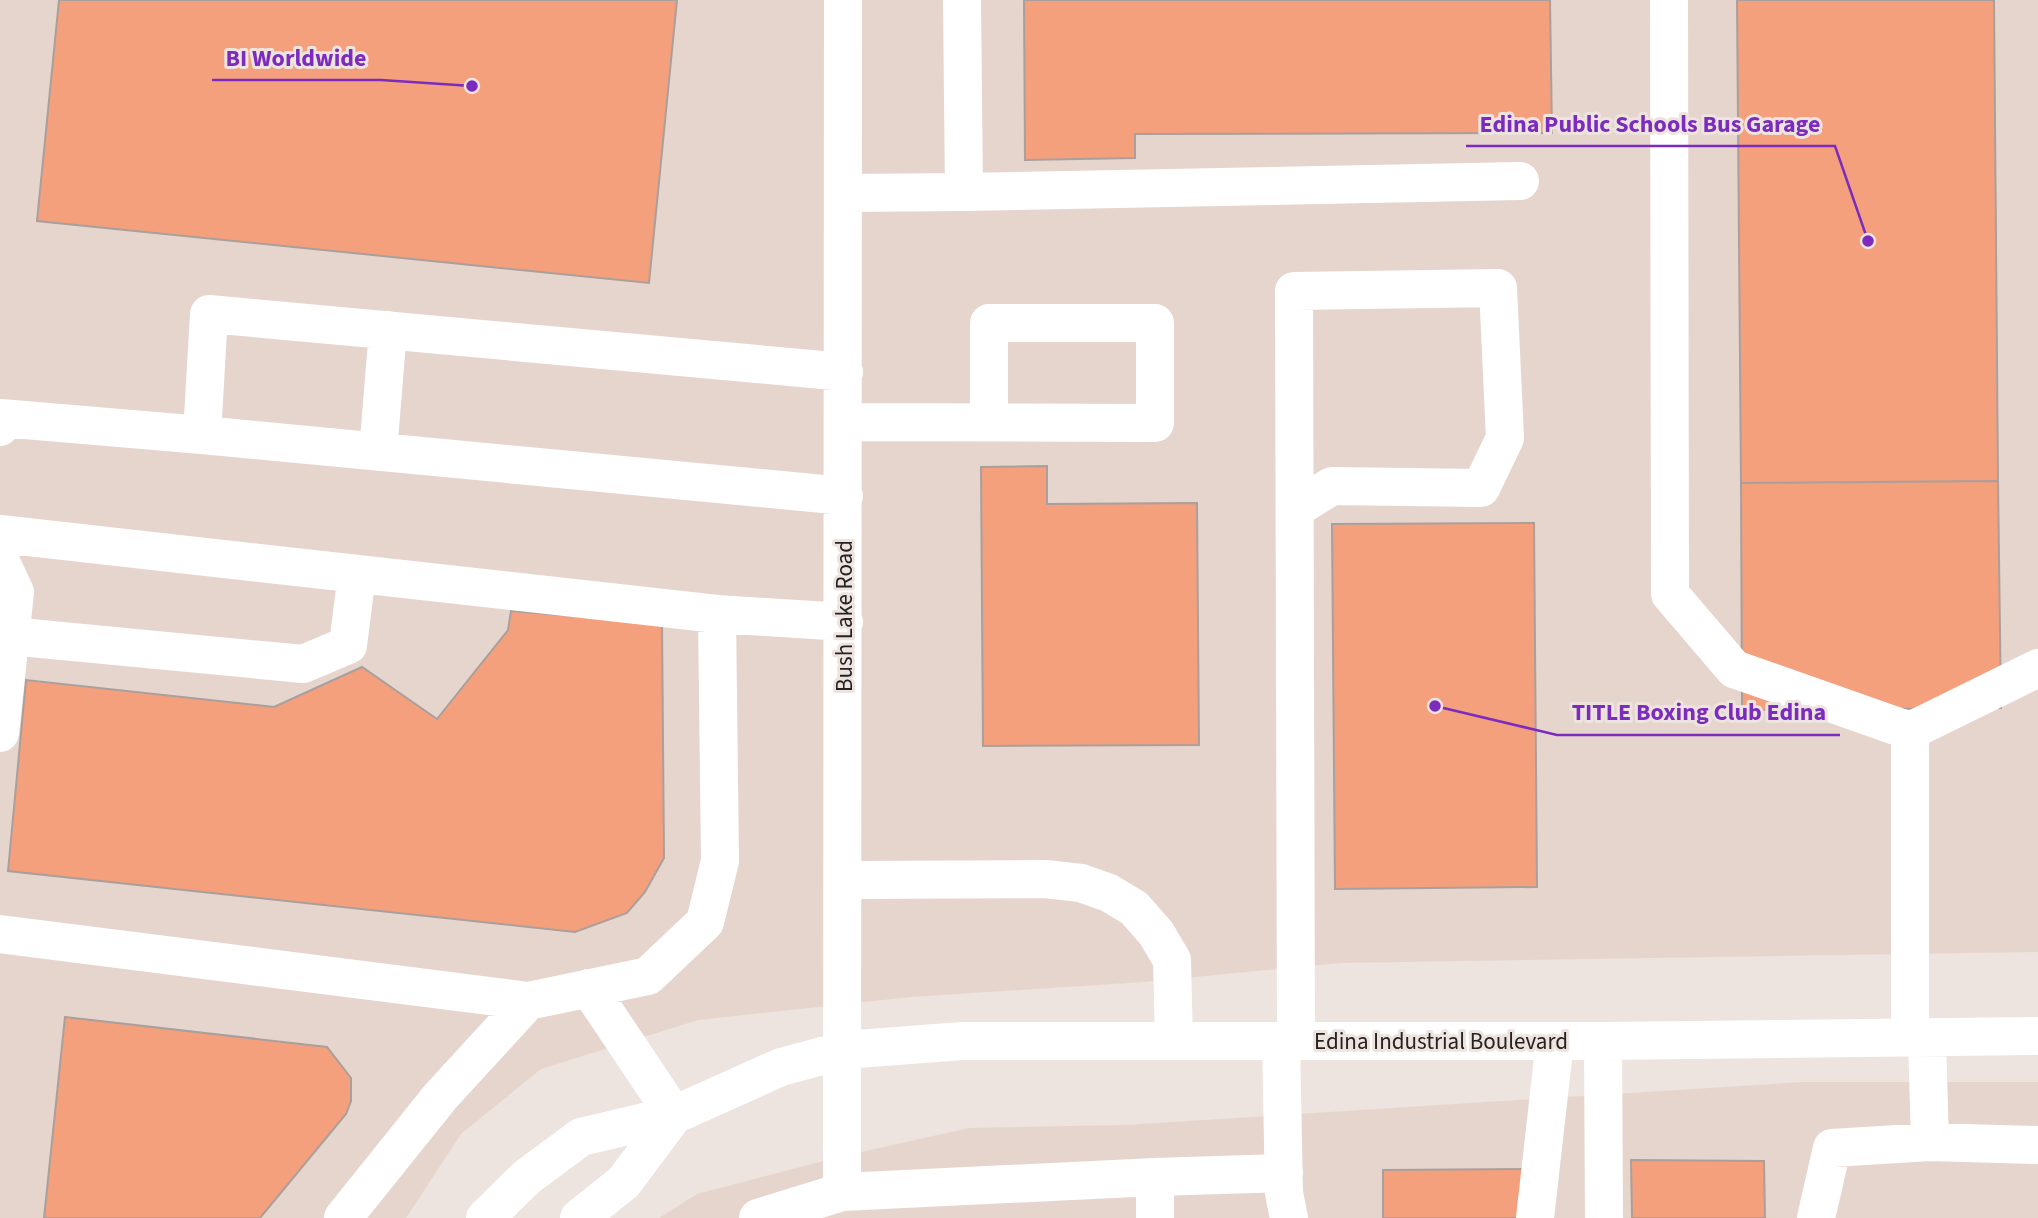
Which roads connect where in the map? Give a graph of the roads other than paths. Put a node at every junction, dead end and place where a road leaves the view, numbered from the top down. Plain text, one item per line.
1 (843, 0) edge
2 (962, 0) edge
3 (1669, 0) edge
4 (1520, 181) dead end
5 (964, 192) junction
6 (844, 193) junction
7 (388, 330) junction
8 (844, 372) junction
9 (844, 422) junction
10 (989, 422) junction
11 (0, 427) edge
12 (202, 435) junction
13 (378, 452) junction
14 (844, 496) junction
15 (1295, 509) junction
16 (0, 534) edge
17 (0, 560) edge
18 (357, 574) junction
19 (718, 614) junction
20 (844, 622) junction
21 (10, 636) junction
22 (2038, 668) edge
23 (1910, 731) junction
24 (0, 733) edge
25 (844, 880) junction
26 (0, 934) edge
27 (589, 988) junction
28 (528, 1001) junction
29 (2038, 1036) edge
30 (1918, 1038) junction
31 (1174, 1041) junction
32 (1289, 1041) junction
33 (1555, 1041) junction
34 (1602, 1041) junction
35 (844, 1050) junction
36 (674, 1115) junction
37 (1930, 1142) junction
38 (2038, 1145) edge
39 (1284, 1173) junction
40 (1155, 1177) junction
41 (842, 1192) junction
42 (342, 1218) edge
43 (485, 1218) edge
44 (579, 1218) edge
45 (758, 1218) edge
46 (1155, 1218) edge
47 (1289, 1218) edge
48 (1535, 1218) edge
49 (1604, 1218) edge
50 (1816, 1218) edge

1 - 6 street, Bush Lake Road
2 - 5 street
3 - 23 street
4 - 5 street
5 - 6 street
6 - 8 street, Bush Lake Road
7 - 8 street
7 - 12 street
7 - 13 street
8 - 9 street, Bush Lake Road
9 - 10 street
9 - 14 street, Bush Lake Road
10 - 10 street
11 - 12 street
12 - 13 street
13 - 14 street
14 - 20 street, Bush Lake Road
15 - 15 street
15 - 32 street
16 - 18 street
17 - 21 street
18 - 19 street
18 - 21 street
19 - 20 street
19 - 27 street
20 - 25 street, Bush Lake Road
21 - 24 street
22 - 23 street
23 - 30 street
25 - 31 street
25 - 35 street, Bush Lake Road
26 - 28 street
27 - 28 street
27 - 36 street
28 - 42 street
29 - 30 street, Edina Industrial Boulevard
30 - 34 street, Edina Industrial Boulevard
30 - 37 street
31 - 32 street, Edina Industrial Boulevard
31 - 35 street, Edina Industrial Boulevard
32 - 33 street, Edina Industrial Boulevard
32 - 39 street
33 - 34 street, Edina Industrial Boulevard
33 - 48 street
34 - 49 street
35 - 36 street
35 - 41 street, Bush Lake Road
36 - 43 street
36 - 44 street
37 - 38 street
37 - 50 street
39 - 40 street
39 - 47 street
40 - 41 street
40 - 46 street
41 - 45 street

